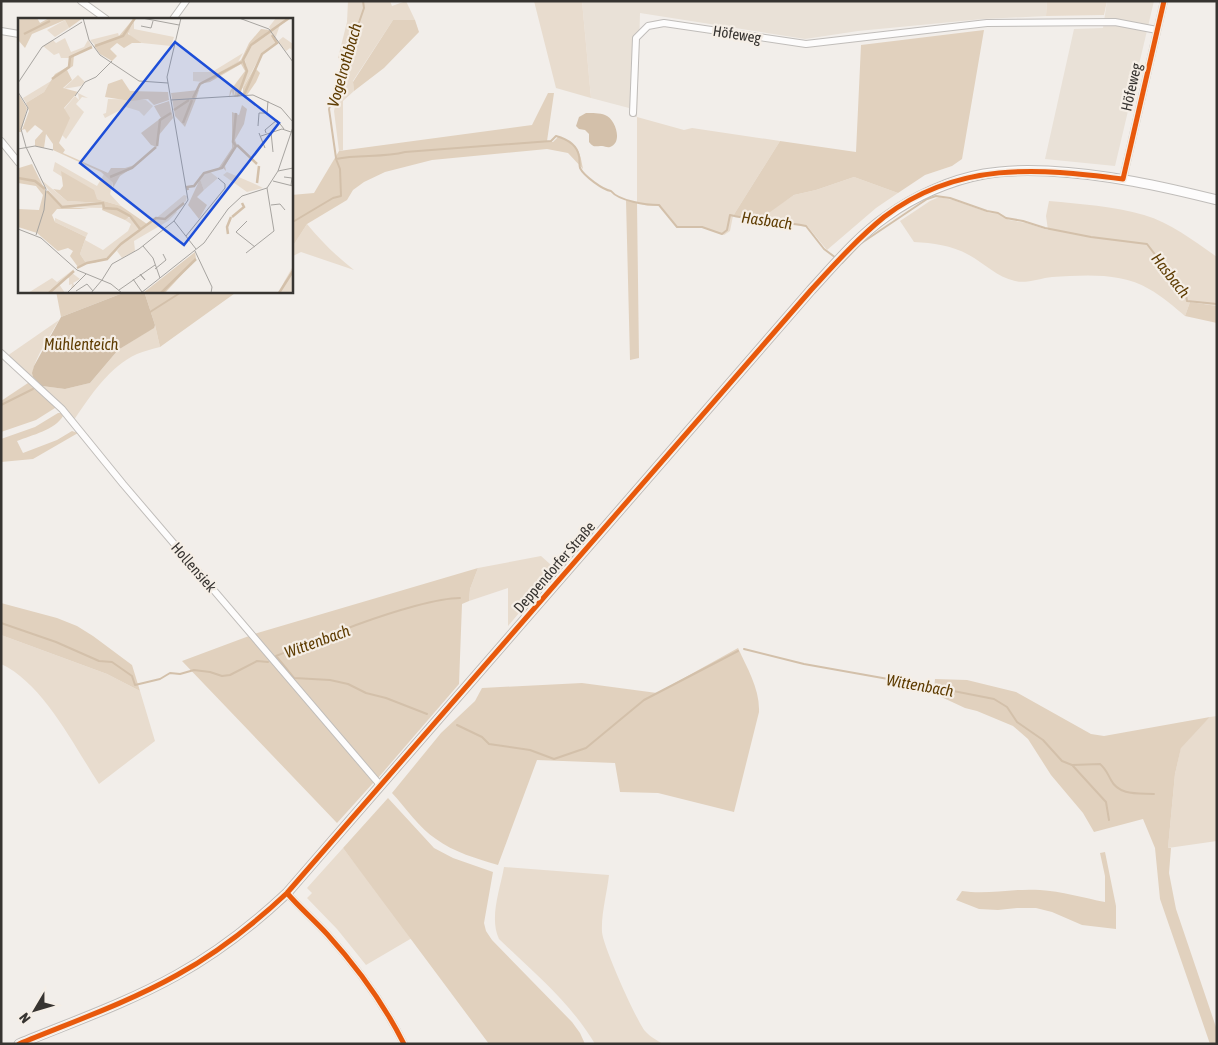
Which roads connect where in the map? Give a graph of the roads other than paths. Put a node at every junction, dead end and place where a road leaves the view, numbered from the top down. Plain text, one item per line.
1 (82, 1) edge
2 (96, 1) edge
3 (186, 1) edge
4 (1164, 1) edge
5 (91, 9) junction
6 (104, 18) edge
7 (174, 18) edge
8 (1, 30) edge
9 (1157, 30) junction
10 (18, 34) edge
11 (633, 113) dead end
12 (1, 141) edge
13 (18, 162) edge
14 (1123, 179) junction
15 (1217, 200) edge
16 (1, 353) edge
17 (381, 786) junction
18 (287, 893) junction
19 (20, 1044) edge
20 (404, 1044) edge

1 - 5 street
2 - 5 street
3 - 7 street
4 - 9 street, Höfeweg
5 - 6 street
8 - 10 street
9 - 11 street, Höfeweg
9 - 14 street, Höfeweg
12 - 13 street
14 - 15 street, Deppendorfer Straße
14 - 17 street, Deppendorfer Straße
16 - 17 street, Hollensiek
17 - 18 street, Deppendorfer Straße
18 - 19 street, Deppendorfer Straße
18 - 20 street

